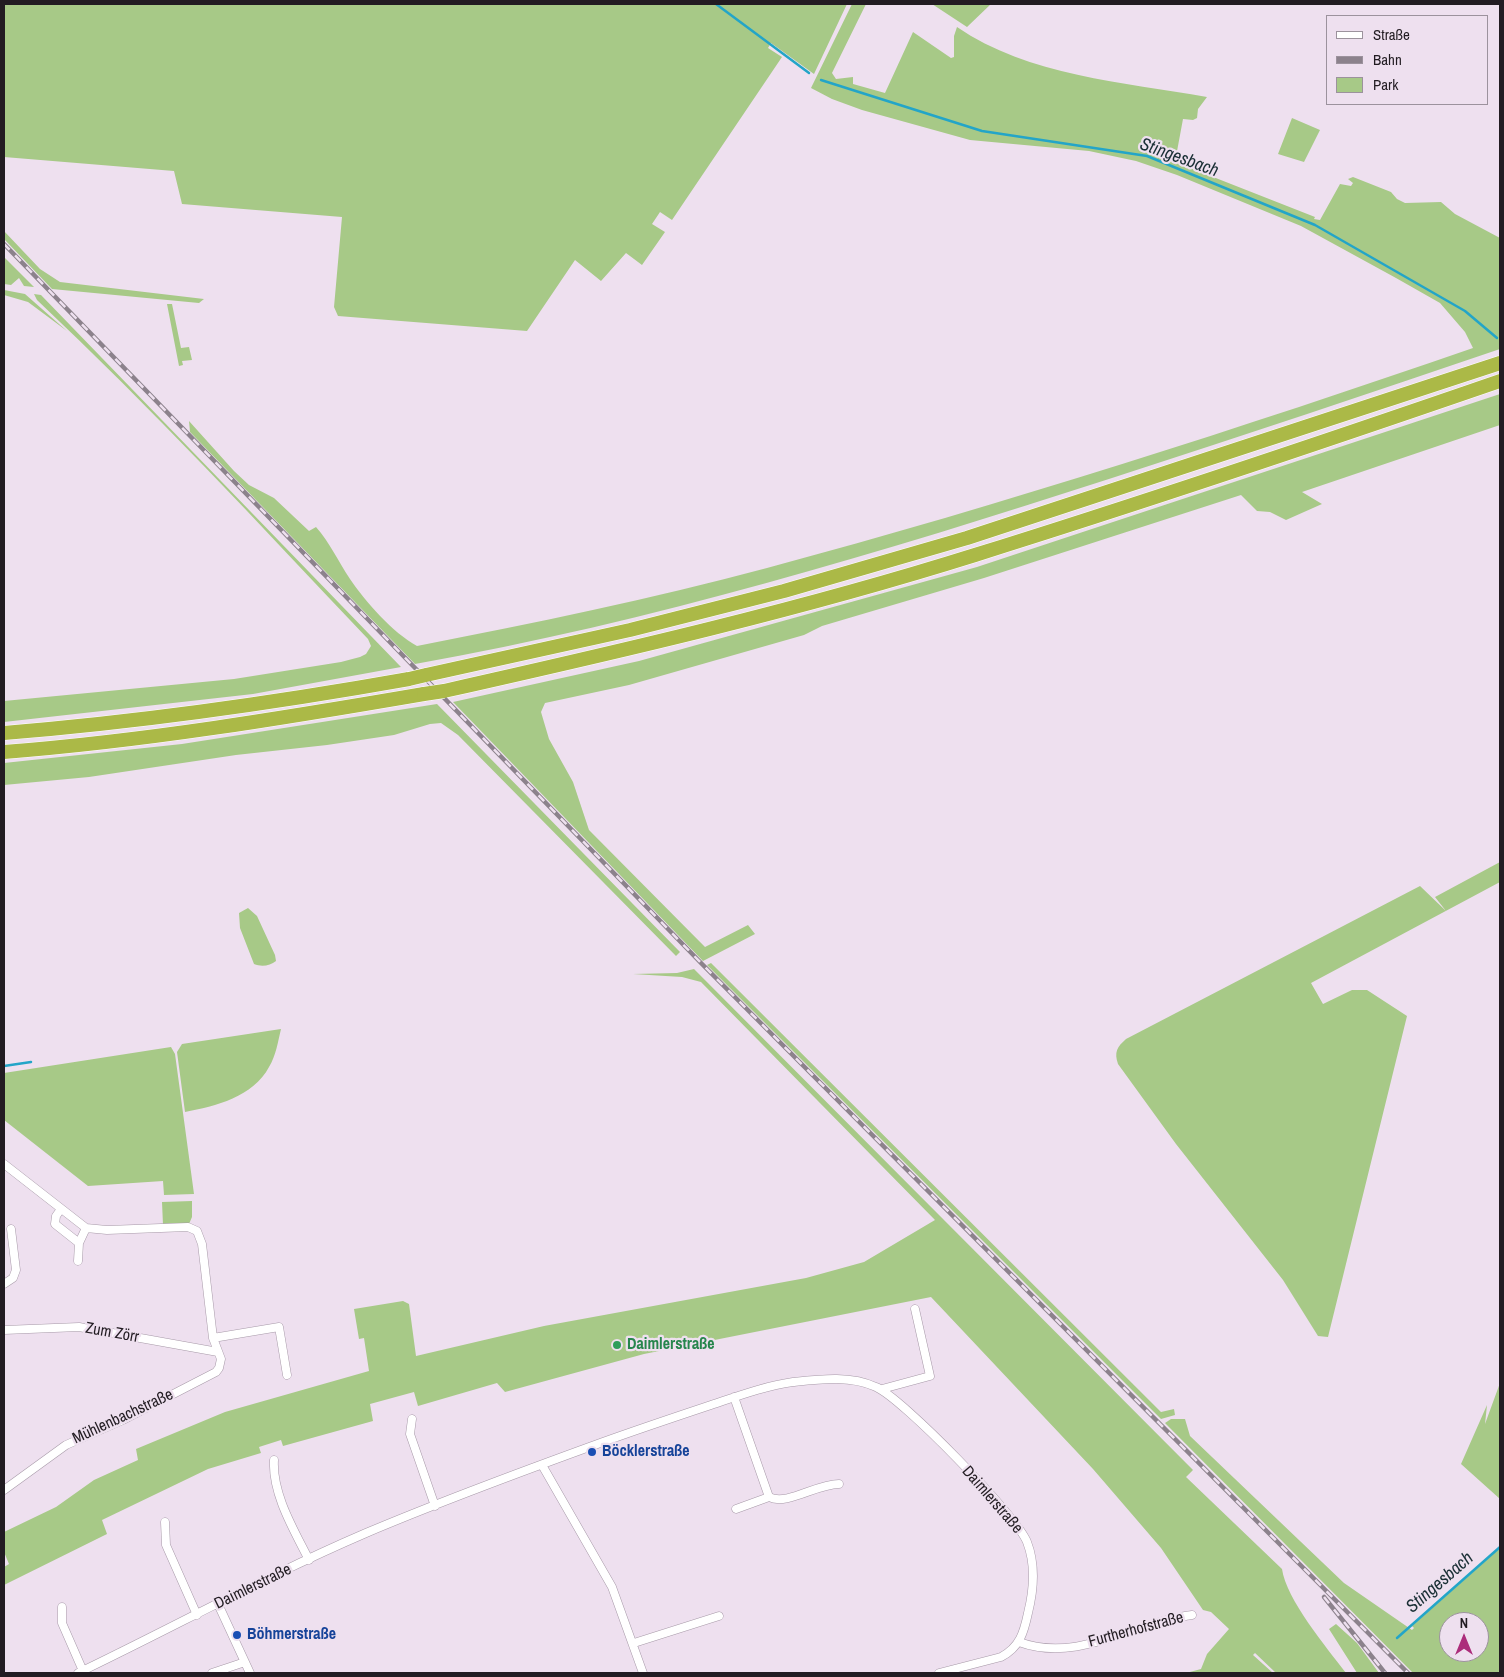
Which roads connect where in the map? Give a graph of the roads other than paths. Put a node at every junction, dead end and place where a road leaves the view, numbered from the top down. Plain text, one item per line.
1 (1500, 363) edge
2 (1500, 381) edge
3 (4, 733) edge
4 (4, 752) edge
5 (4, 1164) edge
6 (60, 1209) junction
7 (86, 1228) junction
8 (11, 1229) dead end
9 (79, 1243) junction
10 (78, 1261) dead end
11 (4, 1284) edge
12 (915, 1309) dead end
13 (4, 1330) edge
14 (213, 1338) junction
15 (218, 1352) junction
16 (287, 1374) dead end
17 (882, 1389) junction
18 (734, 1397) junction
19 (412, 1419) dead end
20 (274, 1460) dead end
21 (542, 1465) junction
22 (839, 1484) dead end
23 (4, 1490) edge
24 (769, 1497) junction
25 (435, 1506) junction
26 (736, 1509) dead end
27 (165, 1522) dead end
28 (309, 1560) junction
29 (218, 1604) junction
30 (62, 1607) dead end
31 (197, 1615) junction
32 (1192, 1615) dead end
33 (719, 1616) dead end
34 (1019, 1642) junction
35 (634, 1643) junction
36 (245, 1662) junction
37 (80, 1672) edge
38 (212, 1673) edge
39 (250, 1673) edge
40 (643, 1673) edge
41 (939, 1673) edge

1 - 3 highway, bridge
2 - 4 highway, bridge
5 - 6 street
6 - 7 street
6 - 9 street
7 - 9 street
7 - 14 street
8 - 11 street
9 - 10 street
12 - 17 street
13 - 15 street, Zum Zörr
14 - 15 street
14 - 16 street
15 - 23 street, Mühlenbachstraße
17 - 18 street, Daimlerstraße
17 - 34 street, Daimlerstraße
18 - 21 street, Daimlerstraße
18 - 24 street
19 - 25 street
20 - 28 street, Daimlerstraße
21 - 25 street, Daimlerstraße
21 - 35 street
22 - 24 street
24 - 26 street
25 - 28 street, Daimlerstraße
27 - 31 street, Daimlerstraße
28 - 29 street, Daimlerstraße
29 - 31 street, Daimlerstraße
29 - 36 street
30 - 37 street, Daimlerstraße
31 - 37 street, Daimlerstraße
32 - 34 street, Furtherhofstraße
33 - 35 street
34 - 41 street
35 - 40 street
36 - 38 street
36 - 39 street

